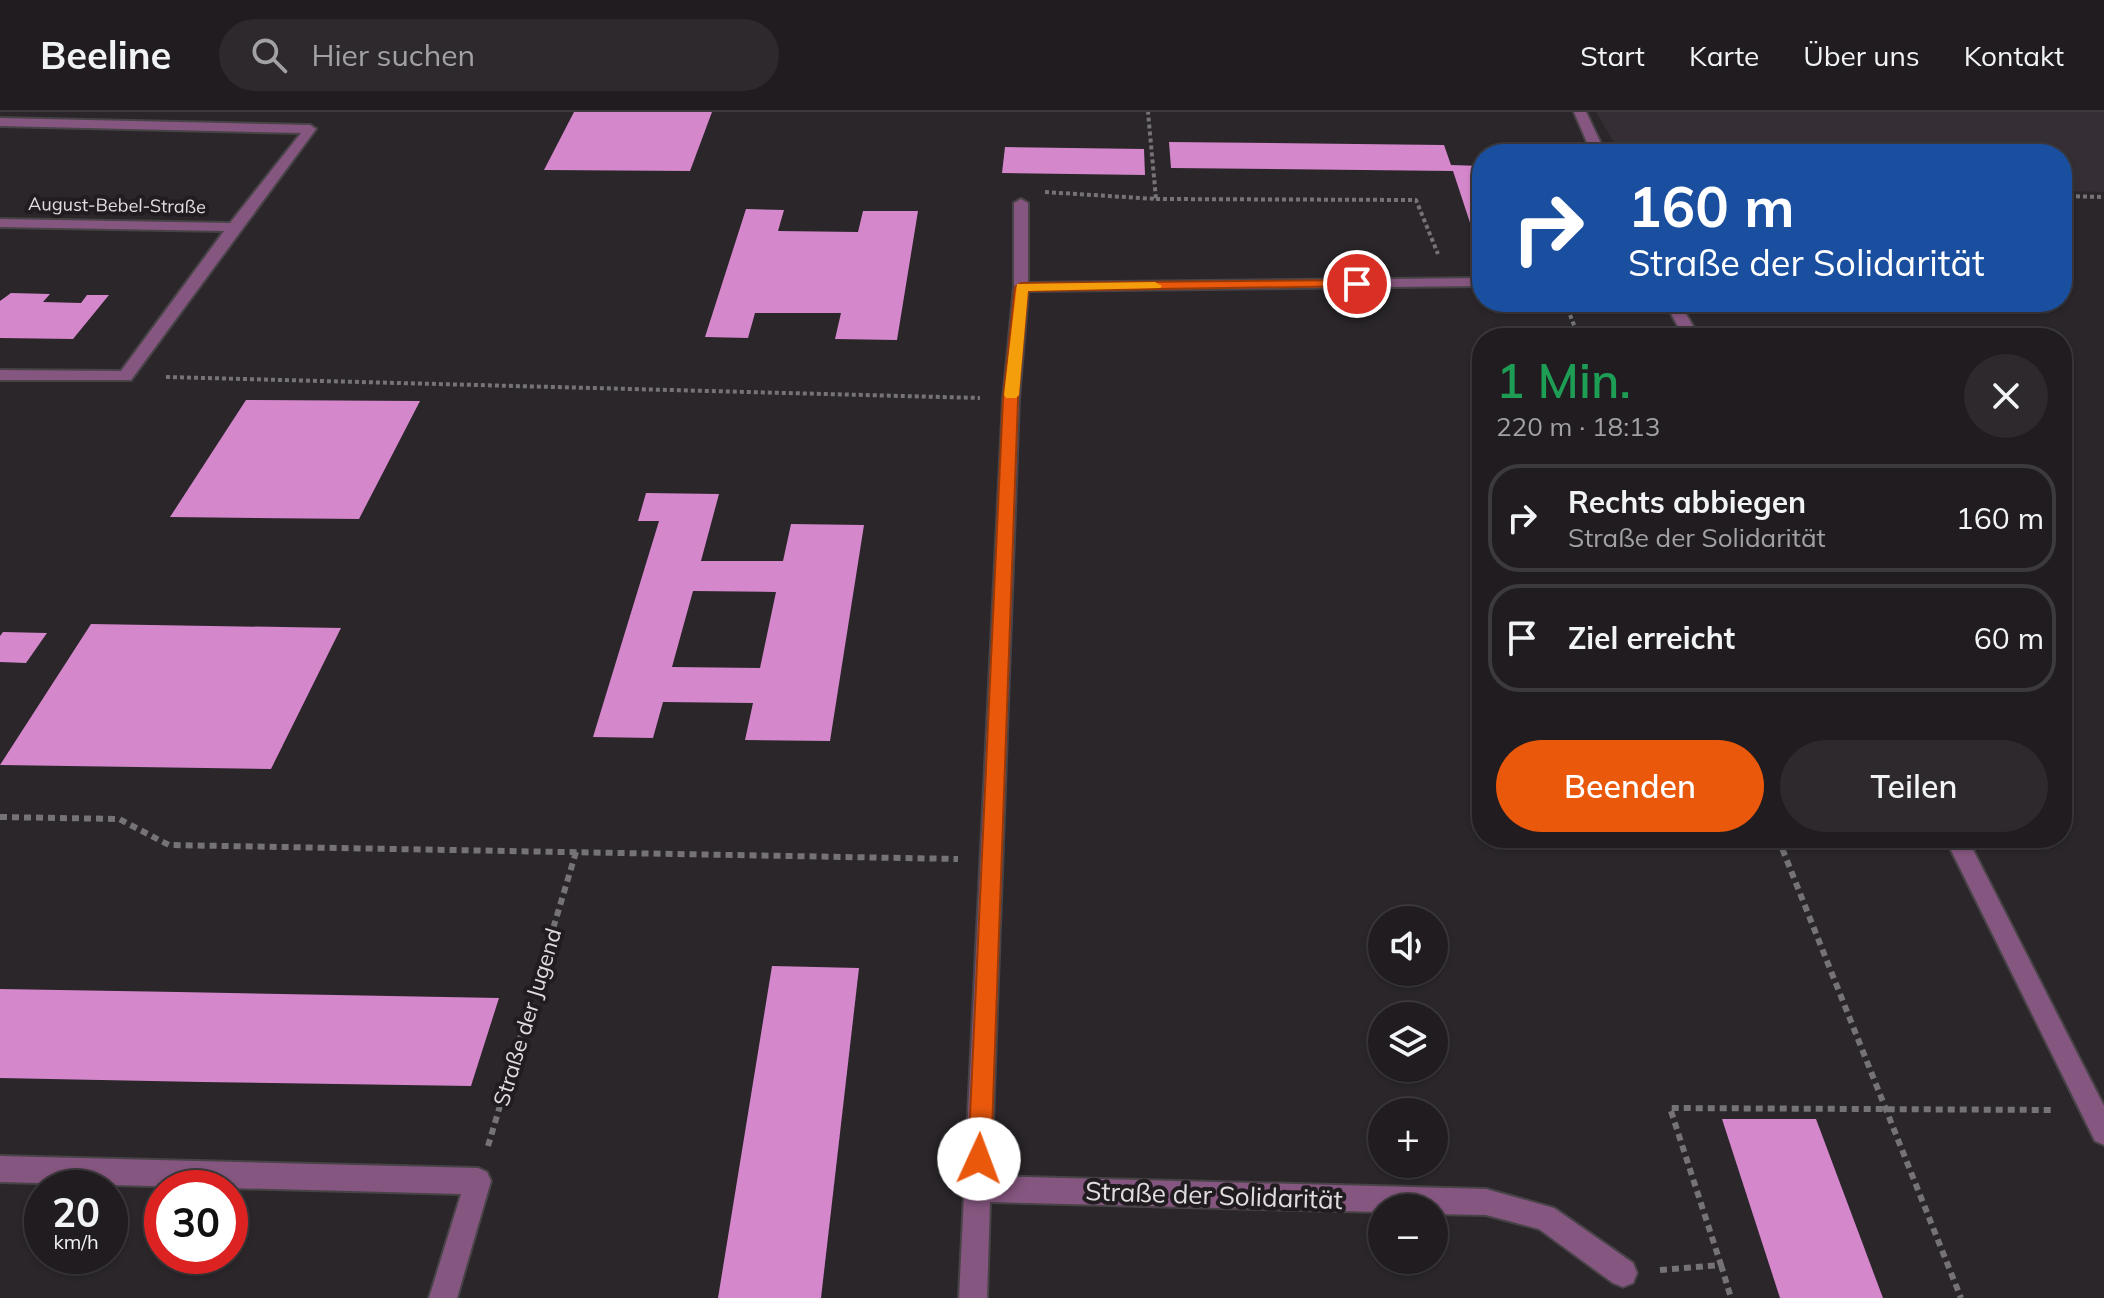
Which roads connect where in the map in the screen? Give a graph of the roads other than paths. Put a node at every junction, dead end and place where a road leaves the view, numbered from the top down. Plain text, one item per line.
1 (1580, 112) edge
2 (0, 122) edge
3 (1594, 144) edge
4 (1021, 203) road end
5 (0, 223) edge
6 (234, 227) junction
7 (1472, 282) edge
8 (1021, 287) junction
9 (0, 375) edge
10 (1961, 848) edge
11 (2104, 1132) edge
12 (0, 1169) edge
13 (978, 1189) junction
14 (1623, 1273) road end
15 (443, 1298) edge
16 (973, 1298) edge

1 - 3 street
2 - 6 street, August-Bebel-Straße
4 - 8 street
5 - 6 street, August-Bebel-Straße
6 - 9 street, August-Bebel-Straße
7 - 8 street
8 - 13 street
10 - 11 street
12 - 15 street
13 - 14 street, Straße der Solidarität
13 - 16 street

